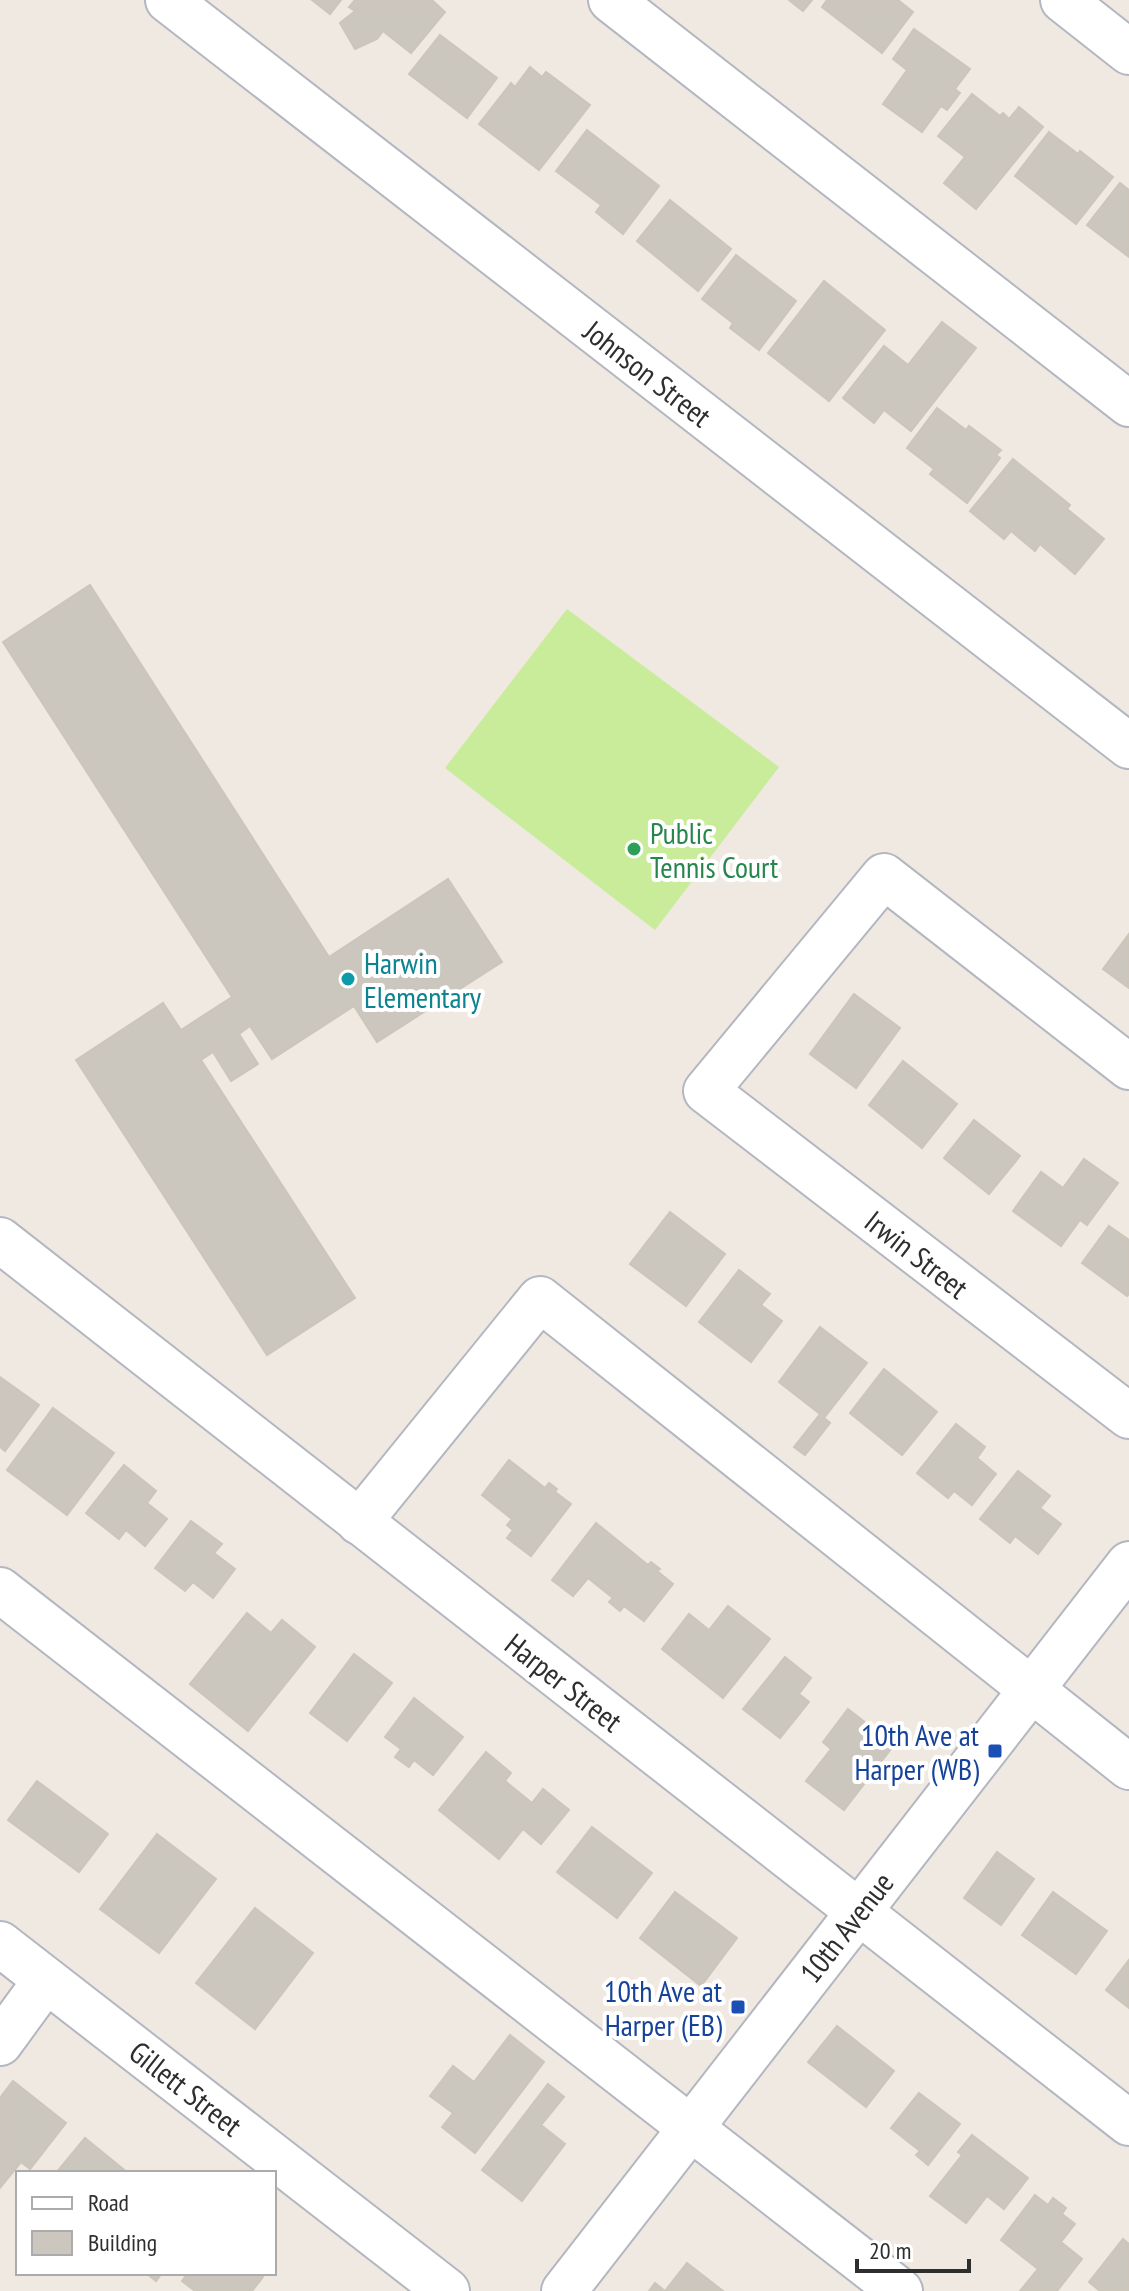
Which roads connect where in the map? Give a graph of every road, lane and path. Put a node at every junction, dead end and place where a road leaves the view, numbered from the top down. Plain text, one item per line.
1 (168, 0) edge
2 (611, 0) edge
3 (1063, 0) edge
4 (1129, 52) edge
5 (1129, 404) edge
6 (1129, 746) edge
7 (1129, 1067) edge
8 (0, 1240) edge
9 (1129, 1416) edge
10 (359, 1522) junction
11 (1129, 1564) edge
12 (0, 1590) edge
13 (1030, 1690) junction
14 (1129, 1767) edge
15 (859, 1910) junction
16 (0, 1944) edge
17 (46, 1980) junction
18 (0, 2043) edge
19 (1129, 2123) edge
20 (691, 2128) junction
21 (447, 2291) edge
22 (564, 2291) edge
23 (900, 2291) edge

1 - 6 street, Johnson Street
2 - 5 street
3 - 4 street
7 - 9 street, Irwin Street
8 - 10 street, Harper Street
10 - 13 street
10 - 15 street, Harper Street
11 - 13 street, 10th Avenue
12 - 20 street
13 - 14 street
13 - 15 street, 10th Avenue
15 - 19 street, Harper Street
15 - 20 street, 10th Avenue
16 - 17 street, Gillett Street
17 - 18 street
17 - 21 street, Gillett Street
20 - 22 street, 10th Avenue
20 - 23 street

